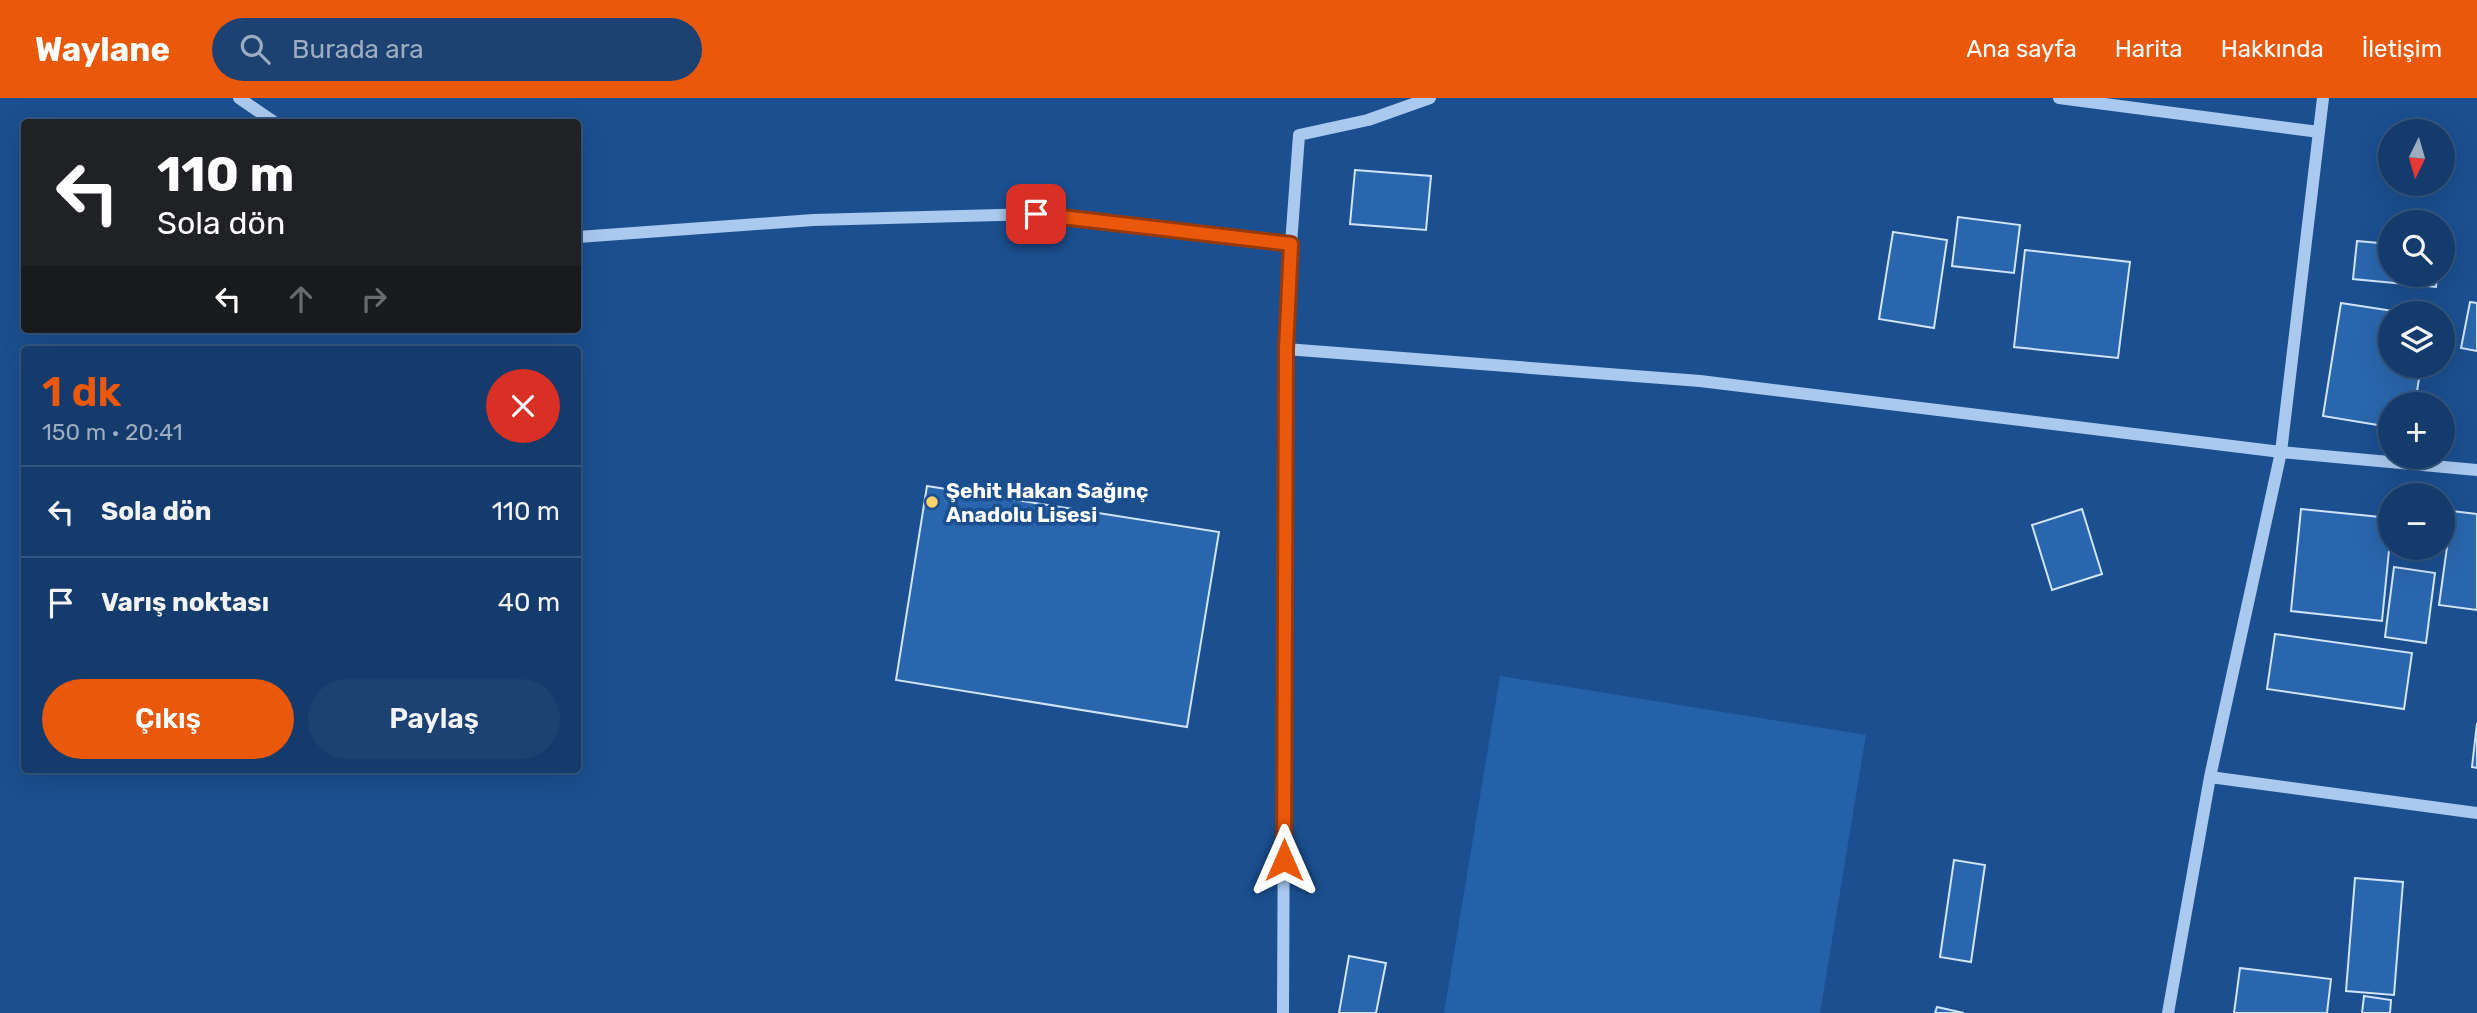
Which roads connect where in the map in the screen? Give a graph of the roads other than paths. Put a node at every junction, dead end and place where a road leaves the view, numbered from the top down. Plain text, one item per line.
1 (239, 98) edge
2 (1430, 98) edge
3 (2059, 98) edge
4 (2323, 98) edge
5 (270, 119) edge
6 (2319, 132) junction
7 (581, 237) edge
8 (1291, 244) junction
9 (1286, 349) junction
10 (2281, 452) junction
11 (2477, 470) edge
12 (2210, 777) junction
13 (2477, 813) edge
14 (1283, 1013) edge
15 (2168, 1013) edge

1 - 5 street
2 - 8 street
3 - 6 street
4 - 6 street
6 - 10 street
7 - 8 street
8 - 9 street
9 - 10 street
9 - 14 street
10 - 11 street
10 - 12 street
12 - 13 street
12 - 15 street

